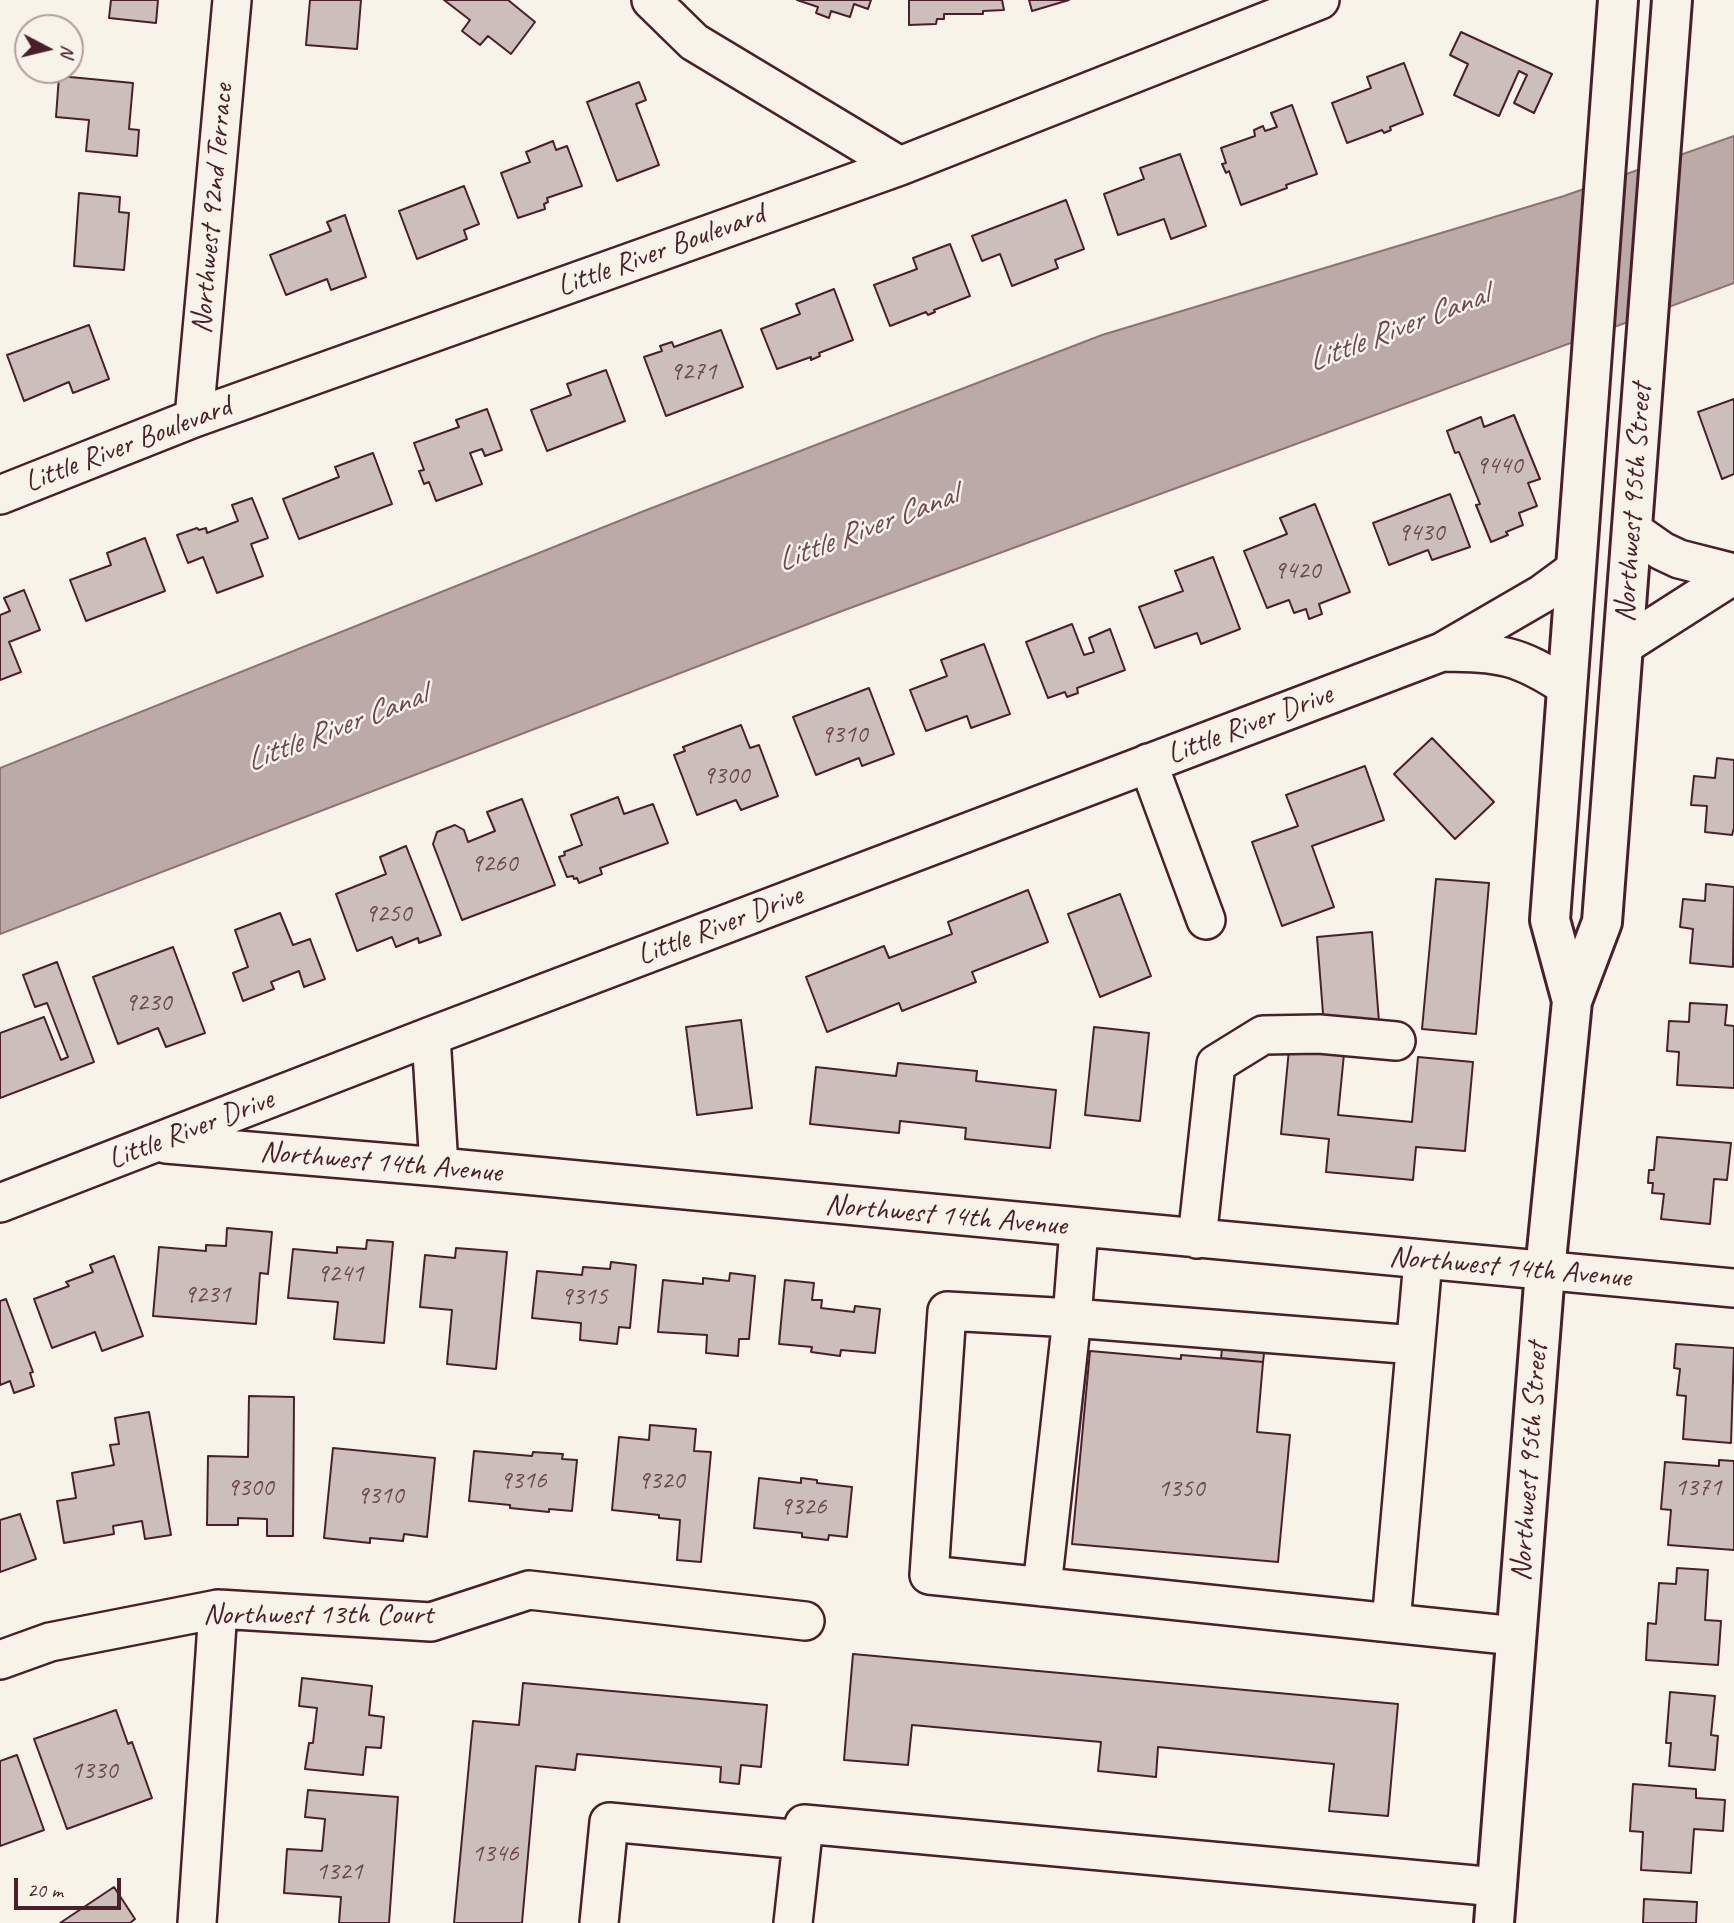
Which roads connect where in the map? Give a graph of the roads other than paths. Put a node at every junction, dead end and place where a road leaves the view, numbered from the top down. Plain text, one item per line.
1 (232, 0) edge
2 (651, 0) edge
3 (1320, 0) edge
4 (1618, 0) edge
5 (1672, 0) edge
6 (901, 166) junction
7 (194, 418) junction
8 (0, 495) edge
9 (1632, 530) junction
10 (1576, 569) junction
11 (1734, 574) edge
12 (1623, 646) junction
13 (1442, 652) junction
14 (1567, 687) junction
15 (1148, 764) junction
16 (1206, 920) dead end
17 (1572, 1001) junction
18 (431, 1036) junction
19 (1396, 1041) dead end
20 (158, 1144) junction
21 (439, 1167) junction
22 (0, 1203) edge
23 (1079, 1228) junction
24 (1196, 1239) junction
25 (1423, 1260) junction
26 (1545, 1271) junction
27 (1734, 1288) edge
28 (1072, 1318) junction
29 (1415, 1345) junction
30 (1042, 1587) junction
31 (218, 1609) junction
32 (805, 1621) dead end
33 (1391, 1623) junction
34 (1516, 1636) junction
35 (0, 1660) edge
36 (802, 1840) junction
37 (1495, 1905) edge
38 (197, 1923) edge
39 (599, 1923) edge
40 (793, 1923) edge

1 - 7 street, Northwest 92nd Terrace
2 - 6 street
3 - 6 street, Little River Boulevard
4 - 10 main road, Northwest 95th Street
5 - 9 main road, Northwest 95th Street
6 - 7 street, Little River Boulevard
7 - 8 street, Little River Boulevard
9 - 11 street
9 - 12 main road, Northwest 95th Street
10 - 13 street, Little River Drive
10 - 14 main road, Northwest 95th Street
11 - 12 street
12 - 17 main road, Northwest 95th Street
13 - 14 street, Little River Drive
13 - 15 street, Little River Drive
14 - 17 main road, Northwest 95th Street
15 - 16 street
15 - 18 street, Little River Drive
17 - 26 main road, Northwest 95th Street
18 - 20 street, Little River Drive
18 - 21 street
19 - 24 street
20 - 21 street, Northwest 14th Avenue
20 - 22 street, Little River Drive
21 - 23 street, Northwest 14th Avenue
23 - 24 street, Northwest 14th Avenue
23 - 28 street
24 - 25 street, Northwest 14th Avenue
25 - 26 street, Northwest 14th Avenue
25 - 29 street
26 - 27 street, Northwest 14th Avenue
26 - 34 main road, Northwest 95th Street
28 - 29 street
28 - 30 street
28 - 30 street
29 - 33 street
30 - 33 street
31 - 32 street, Northwest 13th Court
31 - 35 street, Northwest 13th Court
31 - 38 street
33 - 34 street
34 - 37 main road, Northwest 95th Street
36 - 37 street
36 - 39 street
36 - 40 street

